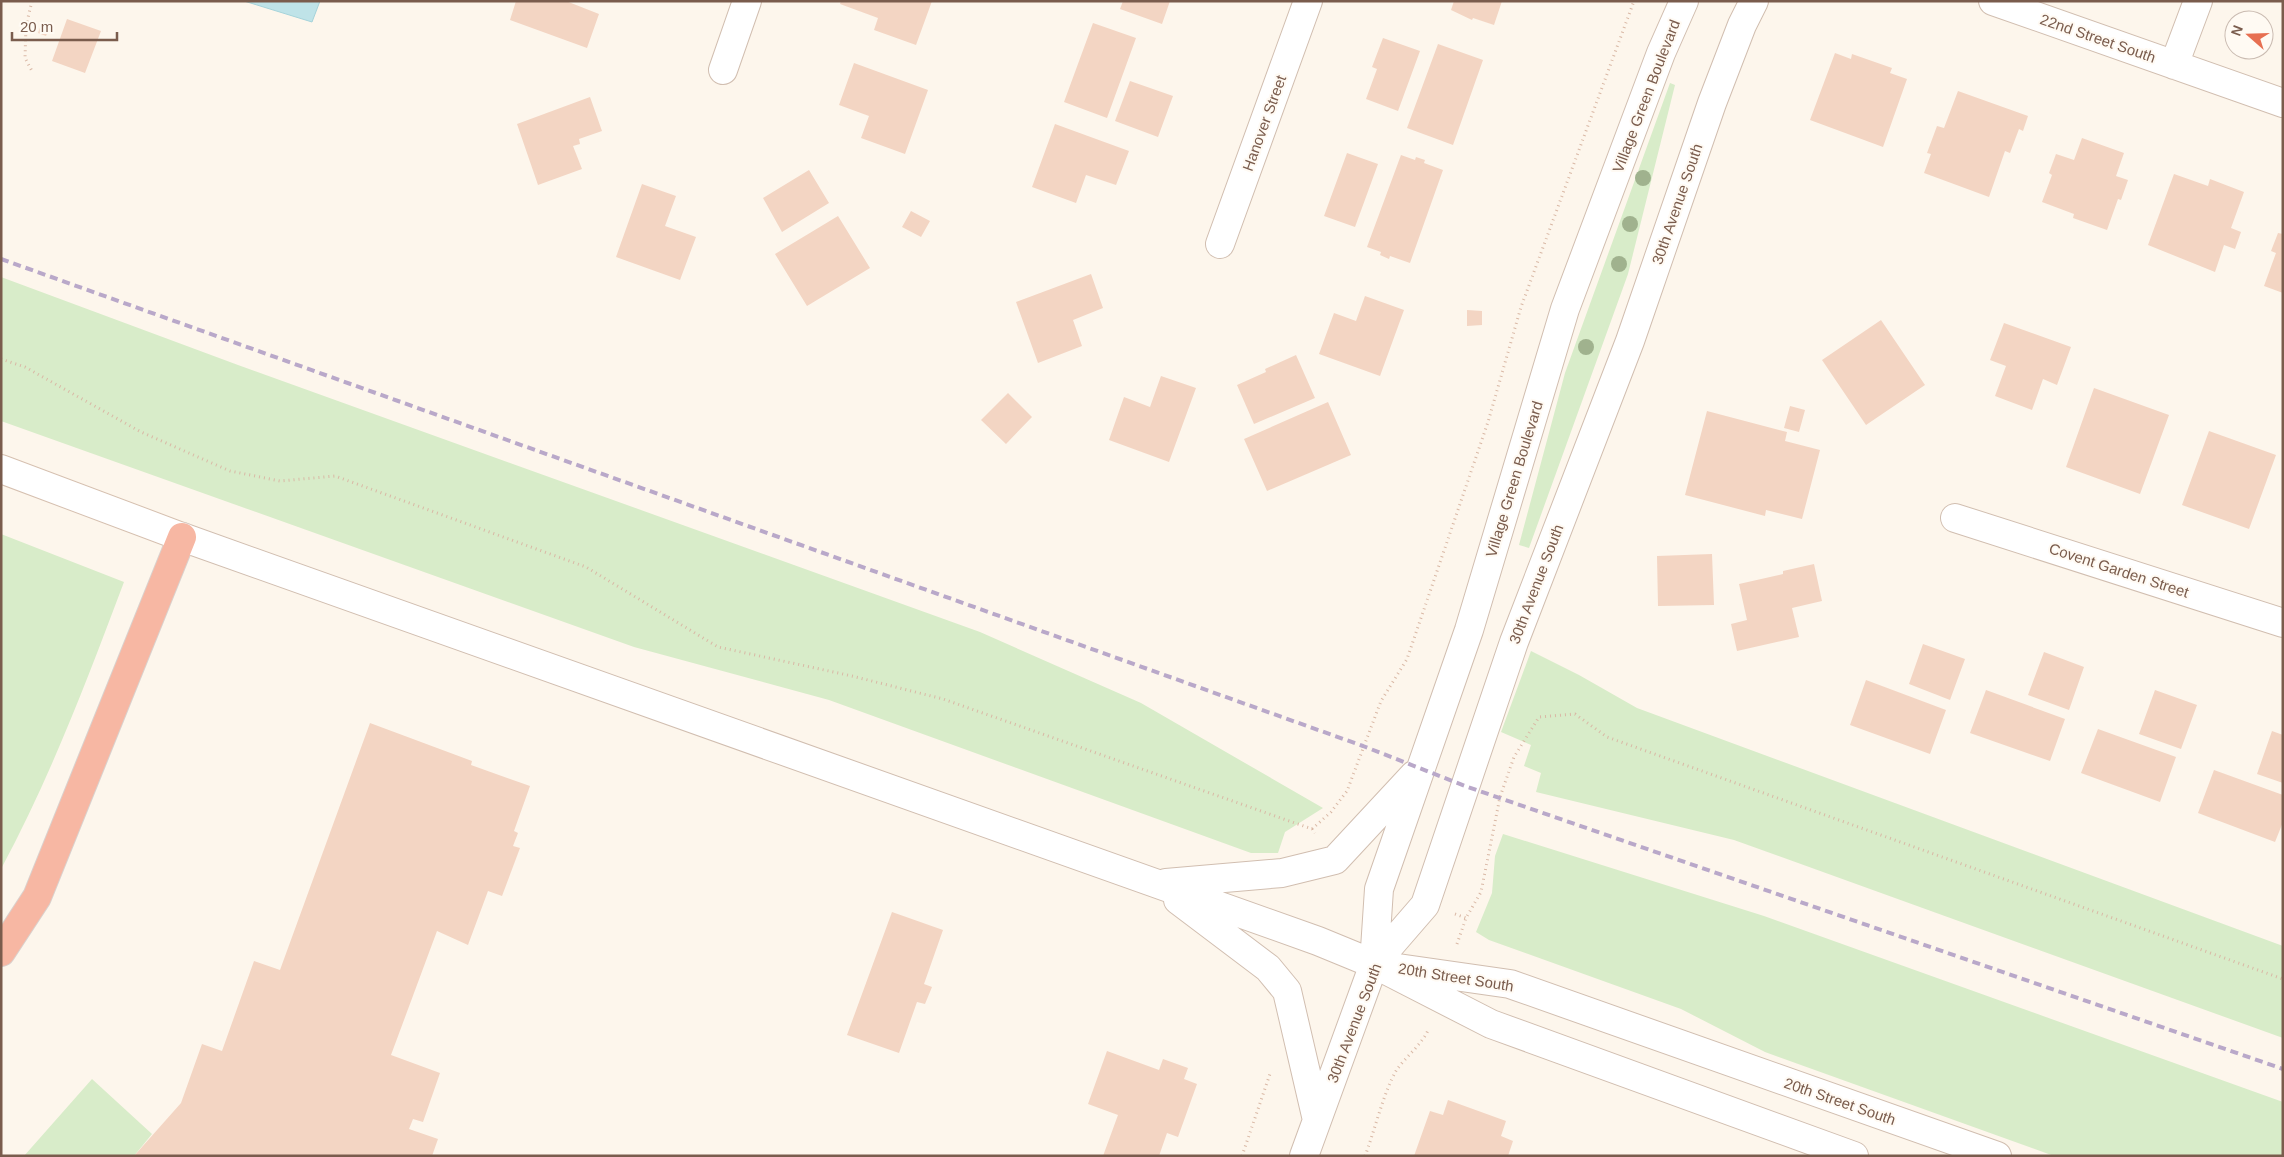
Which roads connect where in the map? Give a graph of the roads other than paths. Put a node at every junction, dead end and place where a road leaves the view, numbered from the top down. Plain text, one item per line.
1 (747, 1) edge
2 (1308, 1) edge
3 (1684, 1) edge
4 (1754, 1) edge
5 (1993, 1) edge
6 (2198, 1) edge
7 (2174, 65) junction
8 (723, 70) dead end
9 (2283, 104) edge
10 (1220, 244) dead end
11 (1, 469) edge
12 (1955, 518) dead end
13 (182, 537) junction
14 (2283, 623) edge
15 (1421, 769) junction
16 (1157, 884) junction
17 (1, 952) edge
18 (1374, 964) junction
19 (1317, 1120) junction
20 (1304, 1156) edge
21 (1854, 1156) edge
22 (1997, 1156) edge

1 - 8 street
2 - 10 street, Hanover Street
3 - 15 street, Village Green Boulevard
4 - 18 street, 30th Avenue South
5 - 7 street, 22nd Street South
6 - 7 street, 22nd Street South
7 - 9 street, 22nd Street South
11 - 13 street
12 - 14 street, Covent Garden Street
13 - 16 street
13 - 17 highway
15 - 16 street
15 - 18 street, Village Green Boulevard
16 - 18 street
16 - 19 street
18 - 19 street, 30th Avenue South
18 - 21 street, 20th Street South
18 - 22 street, 20th Street South
19 - 20 street, 30th Avenue South

